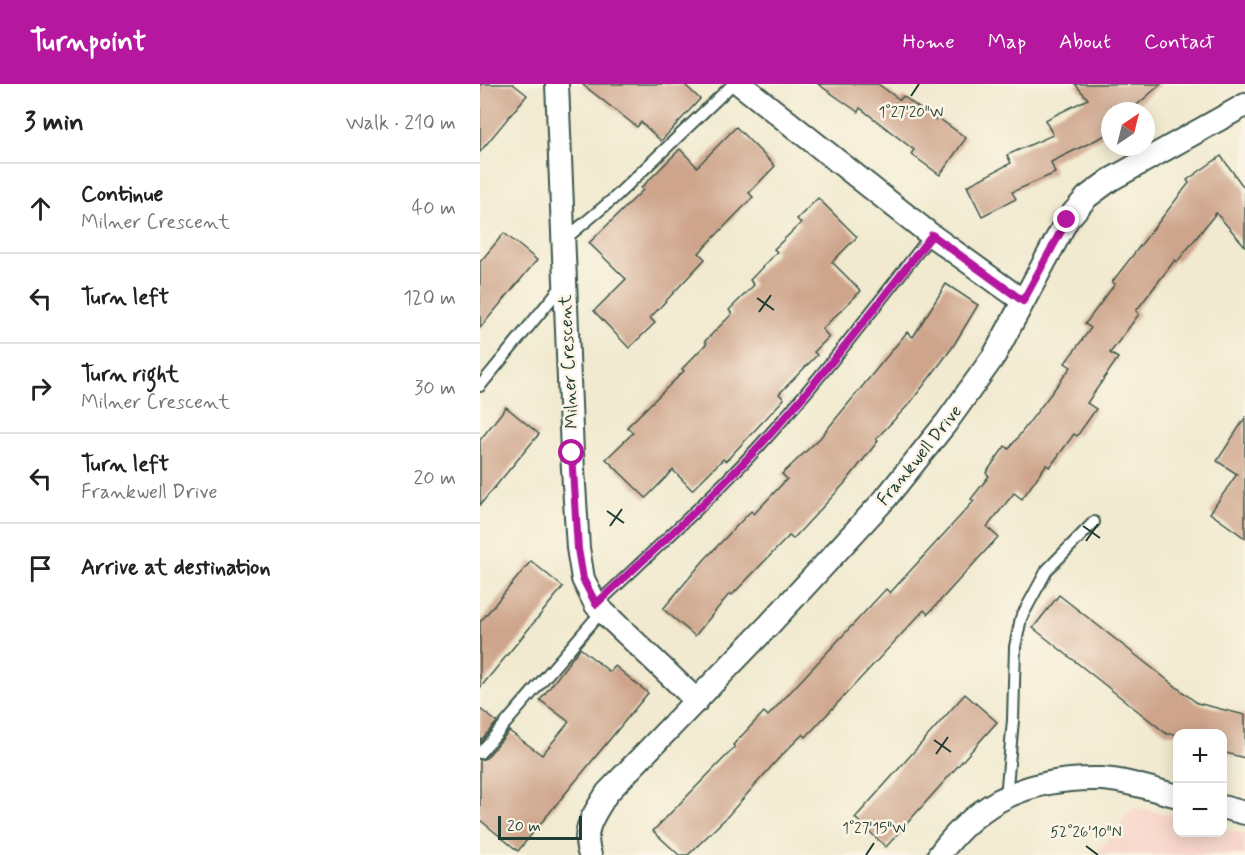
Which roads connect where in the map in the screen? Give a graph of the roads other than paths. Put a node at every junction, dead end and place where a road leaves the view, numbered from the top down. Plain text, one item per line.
1 (557, 84) edge
2 (733, 84) edge
3 (740, 84) edge
4 (1245, 105) edge
5 (932, 235) junction
6 (564, 240) junction
7 (564, 283) junction
8 (1023, 301) junction
9 (480, 386) edge
10 (1094, 522) dead end
11 (599, 608) junction
12 (697, 701) junction
13 (480, 753) edge
14 (1173, 795) edge
15 (1006, 797) junction
16 (1227, 808) edge
17 (1245, 813) edge
18 (590, 855) edge
19 (939, 855) edge

1 - 6 street, Milner Crescent
2 - 6 lane
3 - 5 street
4 - 8 street, Frankwell Drive
5 - 8 street
5 - 11 lane
6 - 7 street, Milner Crescent
7 - 9 lane
7 - 11 street, Milner Crescent
8 - 12 street, Frankwell Drive
10 - 15 lane
11 - 12 street, Milner Crescent
11 - 13 lane
12 - 18 street, Frankwell Drive
14 - 15 street
15 - 19 street
16 - 17 street

